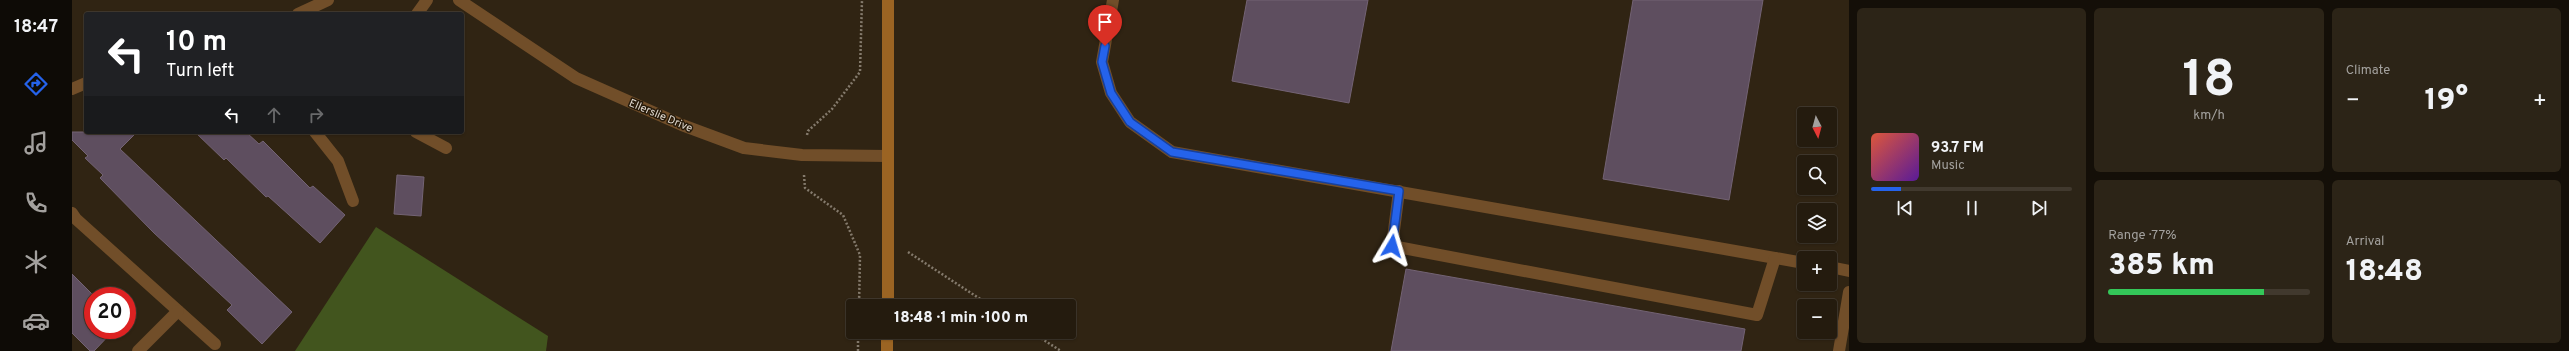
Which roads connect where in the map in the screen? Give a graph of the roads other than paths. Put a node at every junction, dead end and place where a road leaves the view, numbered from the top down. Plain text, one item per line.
1 (328, 0) edge
2 (427, 0) edge
3 (459, 0) edge
4 (888, 0) edge
5 (1113, 0) edge
6 (302, 12) edge
7 (419, 12) edge
8 (84, 83) edge
9 (72, 89) edge
10 (317, 134) edge
11 (420, 134) edge
12 (446, 148) dead end
13 (888, 156) junction
14 (1399, 191) junction
15 (353, 200) dead end
16 (72, 213) edge
17 (1775, 258) junction
18 (1797, 262) edge
19 (1837, 269) edge
20 (1849, 271) edge
21 (1849, 292) edge
22 (888, 299) edge
23 (178, 311) junction
24 (888, 339) edge
25 (216, 344) dead end
26 (138, 351) edge
27 (887, 351) edge
28 (1839, 351) edge

1 - 6 street
2 - 7 street
3 - 13 street, Ellerslie Drive
4 - 13 main road
5 - 14 street
8 - 9 street
10 - 15 street
11 - 12 street
13 - 22 main road
14 - 17 street
14 - 17 street
16 - 23 street
17 - 18 street
19 - 20 street
21 - 28 street
23 - 25 street
23 - 26 street
24 - 27 main road

